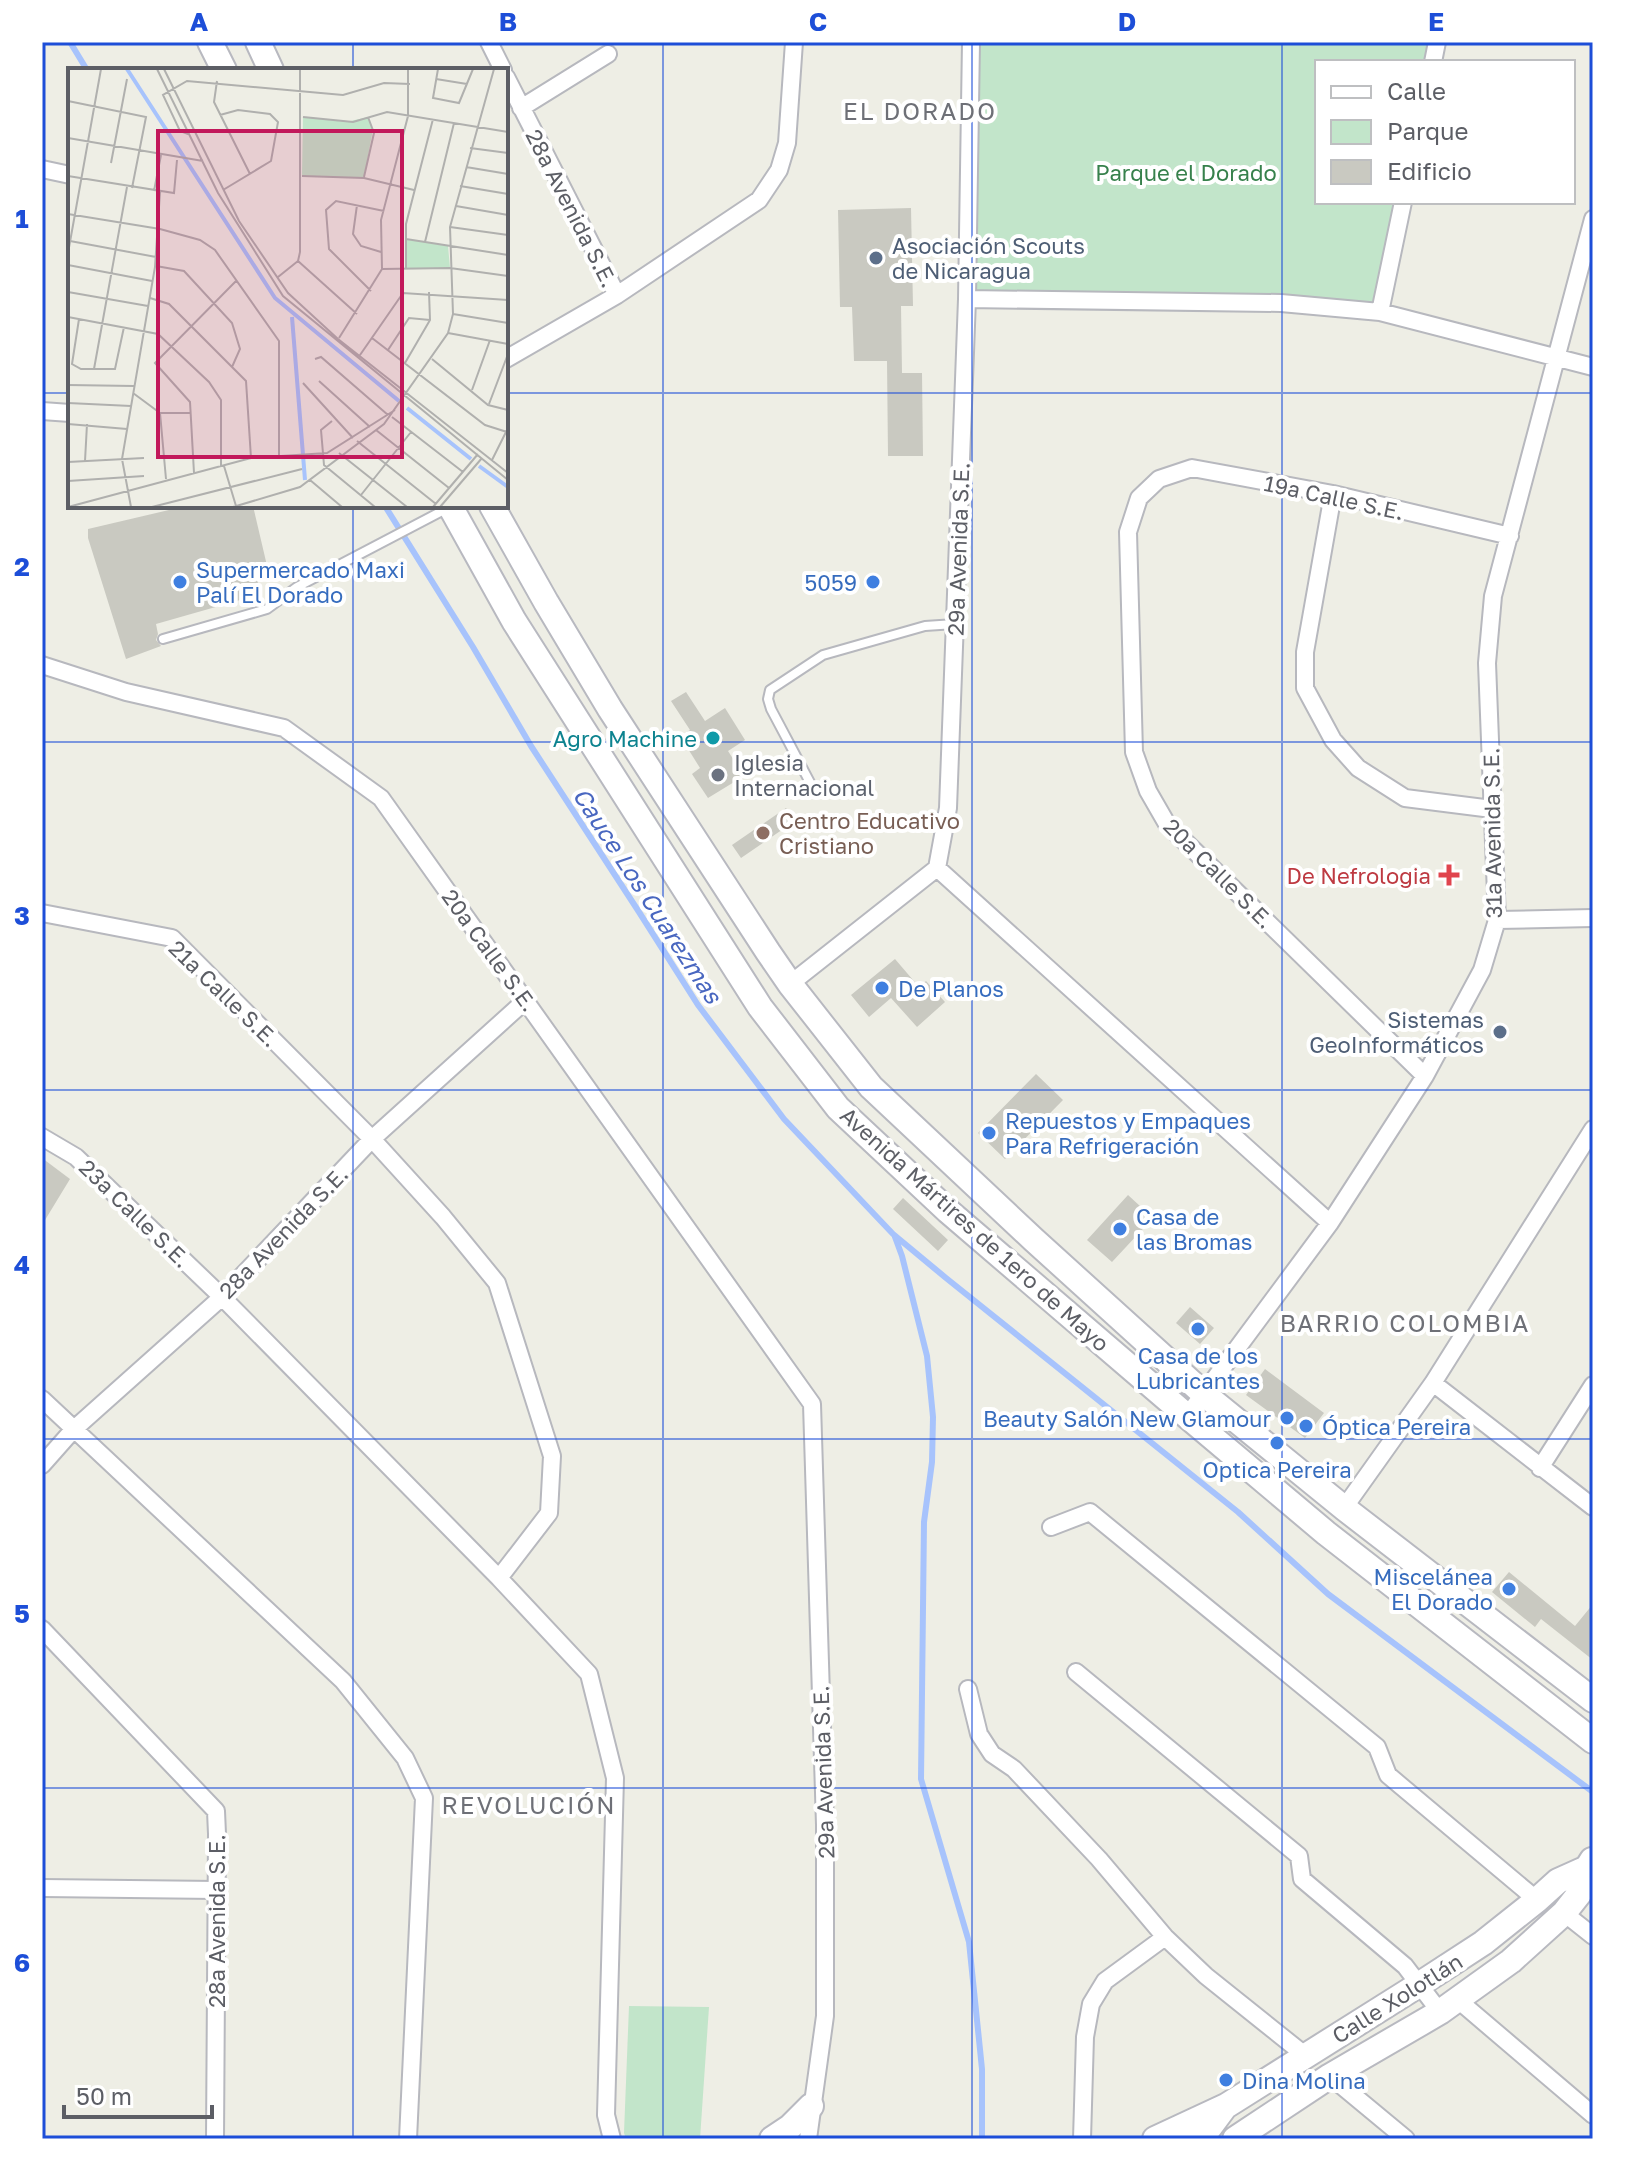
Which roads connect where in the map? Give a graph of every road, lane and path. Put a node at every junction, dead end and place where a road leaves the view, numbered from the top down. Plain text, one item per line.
1 (210, 42) edge
2 (258, 42) edge
3 (489, 42) edge
4 (794, 42) edge
5 (971, 42) edge
6 (608, 54) dead end
7 (223, 68) edge
8 (270, 68) edge
9 (502, 68) edge
10 (508, 81) edge
11 (521, 108) junction
12 (42, 169) edge
13 (68, 175) edge
14 (1403, 204) edge
15 (1593, 219) edge
16 (617, 295) junction
17 (967, 299) junction
18 (1380, 312) junction
19 (508, 358) edge
20 (1557, 358) junction
21 (1593, 367) edge
22 (42, 411) edge
23 (68, 413) edge
24 (1159, 479) joint
25 (1333, 494) junction
26 (493, 508) edge
27 (444, 510) edge
28 (1510, 536) junction
29 (546, 602) junction
30 (514, 621) junction
31 (956, 624) junction
32 (163, 639) dead end
33 (42, 665) edge
34 (814, 790) dead end
35 (1492, 809) junction
36 (937, 868) junction
37 (42, 913) edge
38 (1593, 918) edge
39 (1497, 920) junction
40 (790, 984) junction
41 (526, 1000) junction
42 (1425, 1076) junction
43 (1593, 1129) edge
44 (42, 1137) edge
45 (372, 1139) junction
46 (1330, 1223) junction
47 (222, 1297) junction
48 (1433, 1383) junction
49 (1593, 1385) edge
50 (1204, 1394) junction
51 (42, 1399) edge
52 (812, 1404) joint
53 (1187, 1416) junction
54 (73, 1430) junction
55 (42, 1465) edge
56 (1540, 1468) junction
57 (1593, 1507) edge
58 (1344, 1508) junction
59 (1051, 1527) dead end
60 (499, 1578) junction
61 (42, 1629) edge
62 (1076, 1672) dead end
63 (968, 1689) dead end
64 (1593, 1700) edge
65 (1593, 1741) edge
66 (1590, 1863) edge
67 (42, 1888) edge
68 (217, 1890) junction
69 (1537, 1900) junction
70 (1564, 1913) junction
71 (1593, 1936) edge
72 (1165, 1937) junction
73 (1420, 1984) junction
74 (1449, 2006) junction
75 (1306, 2056) junction
76 (1330, 2076) junction
77 (811, 2106) junction
78 (1226, 2106) junction
79 (1593, 2115) edge
80 (215, 2139) edge
81 (408, 2139) edge
82 (612, 2139) edge
83 (772, 2139) edge
84 (808, 2139) edge
85 (1082, 2139) edge
86 (1155, 2139) edge
87 (1201, 2139) edge
88 (1235, 2139) edge
89 (1406, 2139) edge

1 - 7 main road
2 - 8 main road
3 - 9 street
4 - 16 street
5 - 17 street, 29a Avenida S.E.
6 - 11 street
10 - 11 street, 28a Avenida S.E.
11 - 16 street, 28a Avenida S.E.
12 - 13 street
14 - 18 street
15 - 20 street, 31a Avenida S.E.
16 - 19 street
17 - 18 street
17 - 31 street, 29a Avenida S.E.
18 - 20 street
20 - 21 street
20 - 28 street, 31a Avenida S.E.
22 - 23 street
24 - 25 street, 19a Calle S.E.
24 - 42 street, 20a Calle S.E.
25 - 28 street, 19a Calle S.E.
25 - 35 street
26 - 29 main road, Avenida Mártires de 1ero de Mayo
27 - 30 main road, Avenida Mártires de 1ero de Mayo
27 - 32 lane
28 - 35 street, 31a Avenida S.E.
29 - 30 main road
29 - 40 main road, Avenida Mártires de 1ero de Mayo
30 - 53 main road, Avenida Mártires de 1ero de Mayo
31 - 34 lane
31 - 36 street, 29a Avenida S.E.
33 - 41 street, 20a Calle S.E.
35 - 39 street, 31a Avenida S.E.
36 - 40 street
36 - 46 street
37 - 45 street, 21a Calle S.E.
38 - 39 street
39 - 42 street, 31a Avenida S.E.
40 - 50 main road, Avenida Mártires de 1ero de Mayo
41 - 45 street, 28a Avenida S.E.
41 - 52 street, 20a Calle S.E.
42 - 46 street, 31a Avenida S.E.
43 - 48 street
44 - 47 street, 23a Calle S.E.
45 - 47 street, 28a Avenida S.E.
45 - 60 street, 21a Calle S.E.
46 - 50 street, 31a Avenida S.E.
47 - 54 street, 28a Avenida S.E.
47 - 60 street, 23a Calle S.E.
48 - 56 street
48 - 58 street
49 - 56 street
50 - 53 street, 31a Avenida S.E.
50 - 58 main road, Avenida Mártires de 1ero de Mayo
51 - 54 street
52 - 77 street, 29a Avenida S.E.
53 - 65 main road, Avenida Mártires de 1ero de Mayo
54 - 55 street, 28a Avenida S.E.
54 - 81 street
56 - 57 street
58 - 64 main road, Avenida Mártires de 1ero de Mayo
59 - 69 street
60 - 82 street, 23a Calle S.E.
61 - 68 street, 28a Avenida S.E.
62 - 73 street
63 - 72 street
66 - 69 main road, Calle Xolotlán
66 - 70 main road, Calle Xolotlán
67 - 68 street
68 - 80 street, 28a Avenida S.E.
69 - 73 main road, Calle Xolotlán
70 - 71 street
70 - 74 main road, Calle Xolotlán
72 - 75 street
72 - 85 street
73 - 74 street
73 - 75 main road, Calle Xolotlán
74 - 76 main road, Calle Xolotlán
74 - 79 street
75 - 78 main road, Calle Xolotlán
76 - 88 main road, Calle Xolotlán
76 - 89 street
77 - 83 main road
77 - 84 street, 29a Avenida S.E.
78 - 86 main road, Calle Xolotlán
78 - 87 main road

